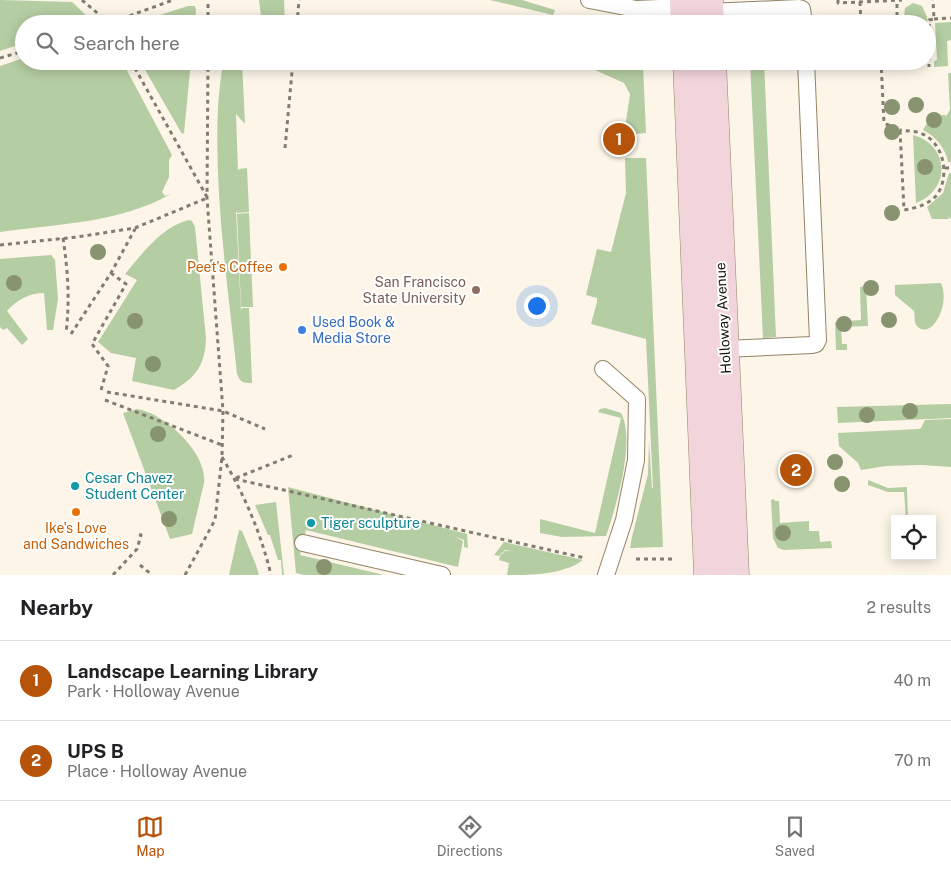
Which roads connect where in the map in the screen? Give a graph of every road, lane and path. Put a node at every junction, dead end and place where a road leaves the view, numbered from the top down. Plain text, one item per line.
1 (82, 0) edge
2 (172, 0) edge
3 (208, 0) edge
4 (299, 0) edge
5 (590, 0) edge
6 (838, 0) edge
7 (888, 0) edge
8 (898, 0) edge
9 (902, 0) edge
10 (933, 0) edge
11 (867, 1) edge
12 (860, 2) junction
13 (697, 11) edge
14 (98, 15) edge
15 (132, 15) edge
16 (208, 15) edge
17 (298, 15) edge
18 (804, 15) edge
19 (861, 15) edge
20 (897, 15) edge
21 (934, 15) edge
22 (951, 18) edge
23 (936, 19) edge
24 (15, 54) edge
25 (0, 58) edge
26 (136, 70) edge
27 (208, 70) edge
28 (292, 70) edge
29 (687, 70) edge
30 (712, 70) edge
31 (806, 70) edge
32 (881, 70) edge
33 (900, 130) junction
34 (285, 148) dead end
35 (945, 168) junction
36 (951, 168) edge
37 (207, 198) junction
38 (135, 228) junction
39 (63, 238) junction
40 (0, 245) edge
41 (111, 274) junction
42 (66, 333) dead end
43 (71, 334) dead end
44 (725, 349) junction
45 (603, 369) dead end
46 (102, 390) dead end
47 (107, 392) dead end
48 (105, 400) dead end
49 (223, 411) junction
50 (265, 429) dead end
51 (222, 445) junction
52 (293, 455) dead end
53 (222, 457) junction
54 (235, 479) junction
55 (138, 534) dead end
56 (303, 543) dead end
57 (590, 559) dead end
58 (632, 559) dead end
59 (673, 559) dead end
60 (140, 565) dead end
61 (113, 575) edge
62 (152, 575) edge
63 (186, 575) edge
64 (270, 575) edge
65 (442, 575) edge
66 (606, 575) edge
67 (708, 575) edge
68 (735, 575) edge

1 - 14 path
2 - 15 path
3 - 16 path
4 - 17 path
5 - 13 lane
6 - 12 path
7 - 8 path
7 - 11 path
8 - 9 path
8 - 20 path
10 - 21 path
11 - 12 path
12 - 19 path
13 - 18 lane
22 - 23 path
24 - 25 path
26 - 37 path
27 - 37 path
28 - 34 path
29 - 67 street, Holloway Avenue
30 - 44 street, Holloway Avenue
31 - 44 lane
32 - 33 path
33 - 35 path
33 - 35 path
35 - 36 path
37 - 38 path
37 - 49 path
38 - 39 path
38 - 41 path
39 - 40 path
39 - 42 path
41 - 43 path
41 - 46 path
44 - 68 street, Holloway Avenue
45 - 66 lane
47 - 49 path
48 - 51 path
49 - 50 path
49 - 51 path
51 - 53 path
52 - 54 path
53 - 54 path
53 - 63 path
54 - 57 path
54 - 64 path
55 - 61 path
56 - 65 lane
58 - 59 path
60 - 62 path

